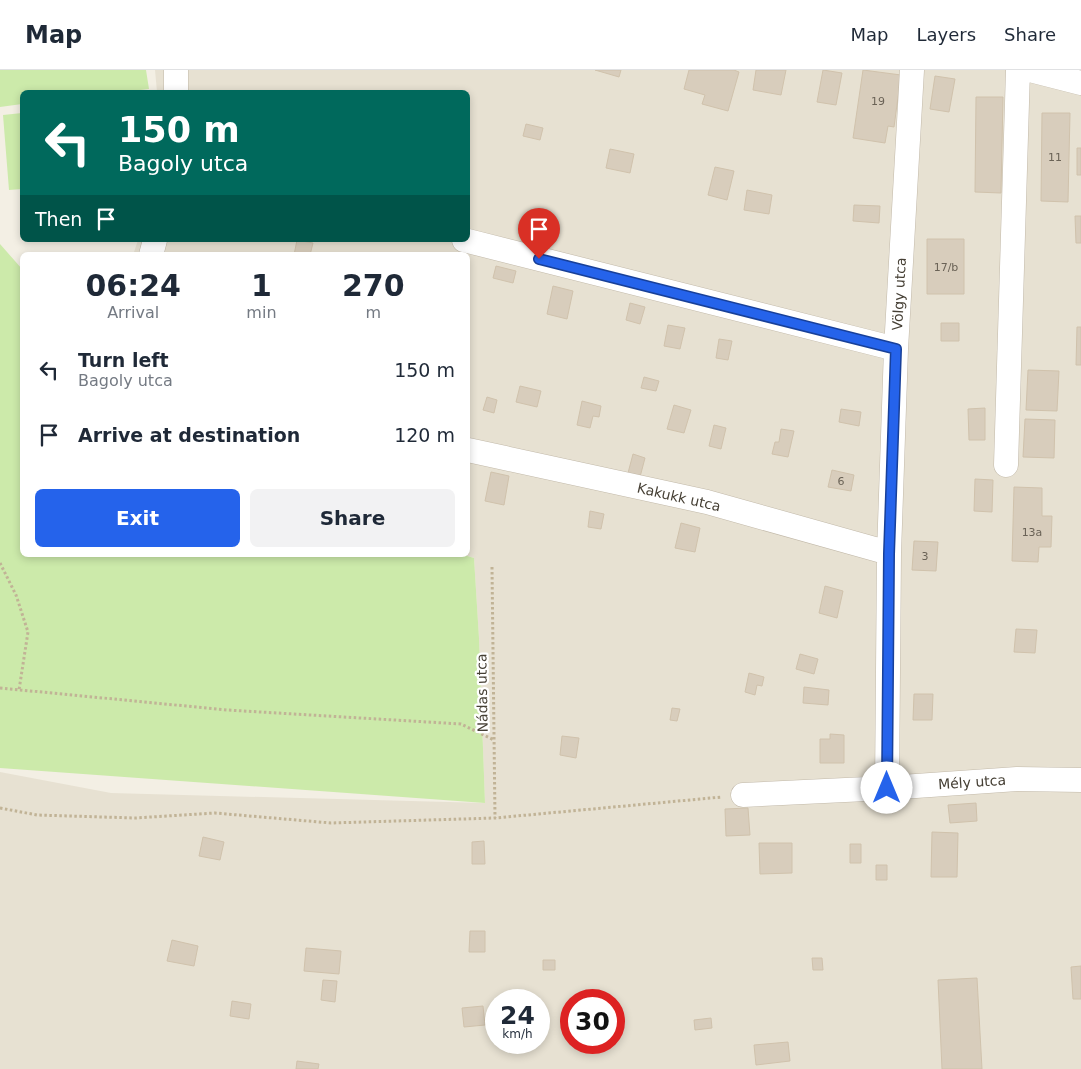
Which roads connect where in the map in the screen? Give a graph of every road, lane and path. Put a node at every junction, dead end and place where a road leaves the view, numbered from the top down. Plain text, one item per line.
1 (176, 70) edge
2 (912, 70) edge
3 (1018, 70) edge
4 (1030, 70) edge
5 (1081, 83) edge
6 (176, 90) edge
7 (470, 242) edge
8 (896, 349) junction
9 (470, 450) edge
10 (1006, 465) dead end
11 (889, 554) junction
12 (0, 563) edge
13 (492, 567) dead end
14 (0, 688) edge
15 (19, 690) junction
16 (494, 740) junction
17 (1081, 780) edge
18 (887, 788) junction
19 (743, 795) joint
20 (0, 808) edge
21 (495, 818) junction

1 - 6 street
2 - 8 street, Völgy utca
3 - 10 street
4 - 5 street
7 - 8 street
8 - 11 street, Völgy utca
9 - 11 street, Kakukk utca
11 - 18 street, Völgy utca
12 - 15 path
13 - 16 path, Nádas utca
14 - 15 path
15 - 16 path
16 - 21 path, Nádas utca
17 - 18 street, Mély utca
18 - 19 street, Mély utca
19 - 21 path
20 - 21 path

